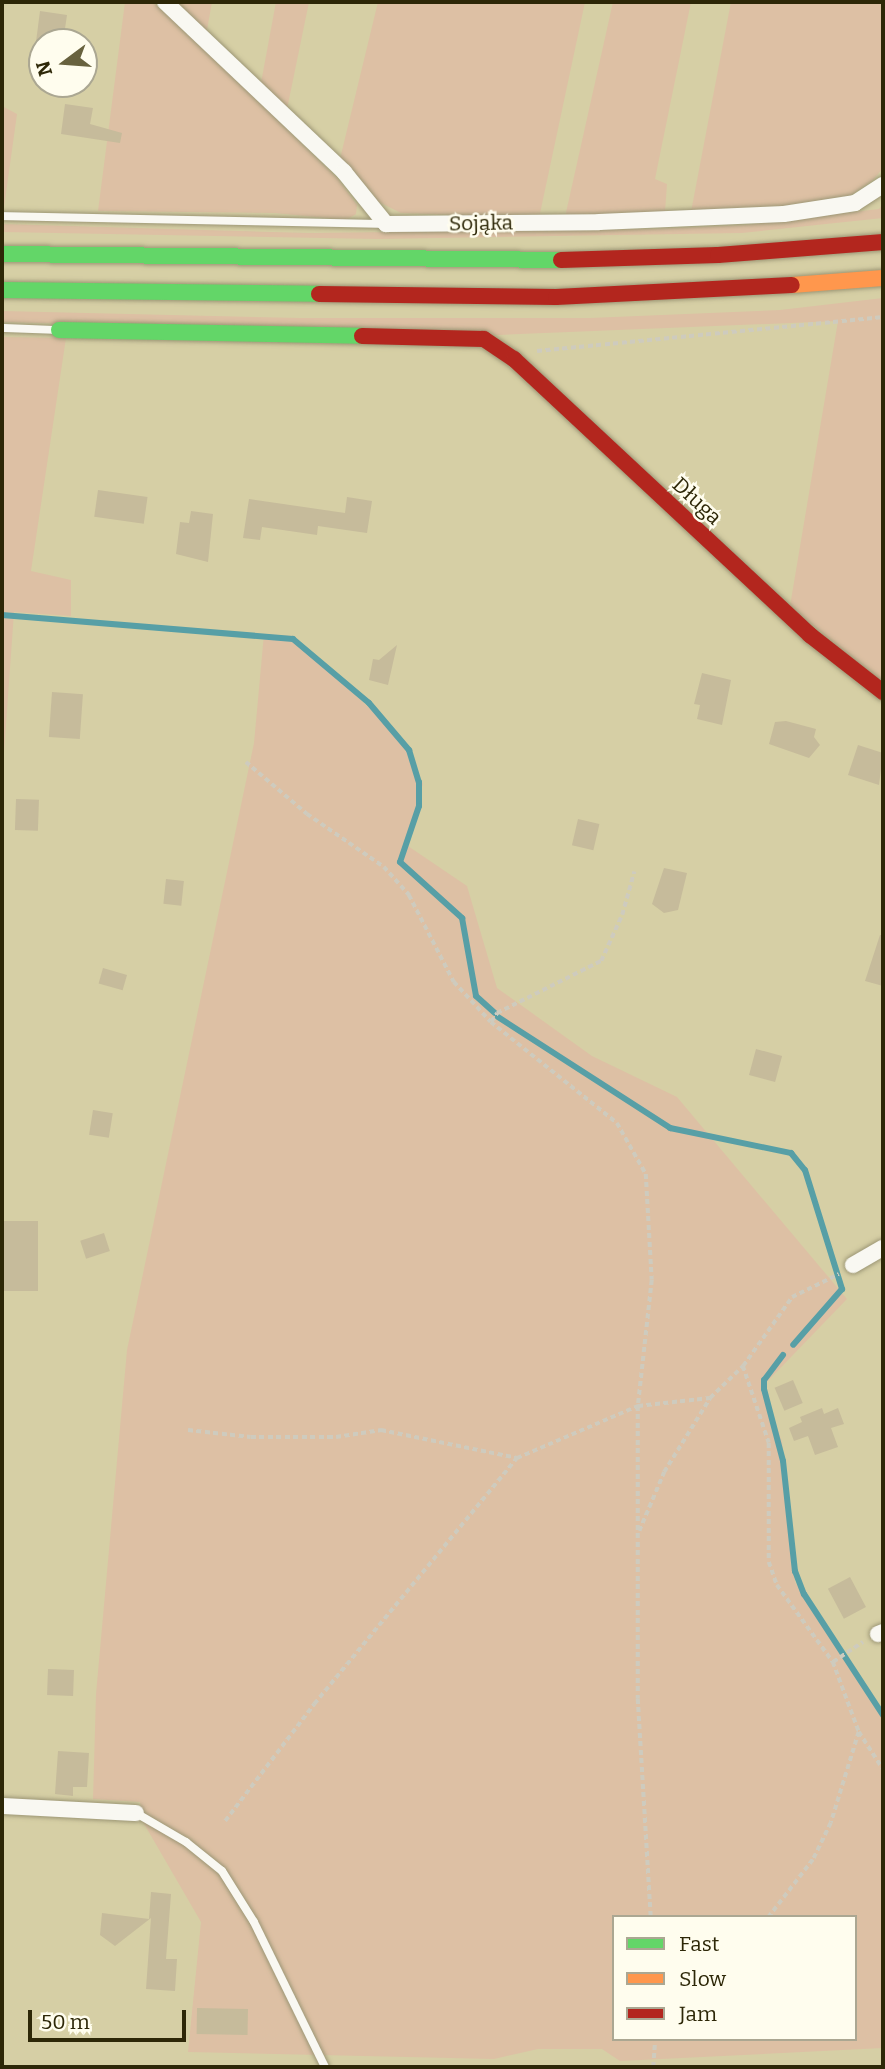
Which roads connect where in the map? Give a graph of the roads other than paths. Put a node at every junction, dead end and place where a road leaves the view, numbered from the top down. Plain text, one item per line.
1 (165, 2) edge
2 (883, 185) edge
3 (2, 216) edge
4 (386, 224) junction
5 (883, 242) edge
6 (2, 254) edge
7 (883, 278) edge
8 (2, 290) edge
9 (2, 328) edge
10 (59, 330) joint
11 (883, 692) edge
12 (883, 1248) edge
13 (853, 1265) dead end
14 (2, 1806) edge
15 (136, 1813) joint
16 (325, 2067) edge

1 - 4 street
2 - 4 street, Sojąka
3 - 4 lane
5 - 6 main road
7 - 8 main road
9 - 10 lane
10 - 11 main road, Długa
12 - 13 street
14 - 15 street
15 - 16 lane

